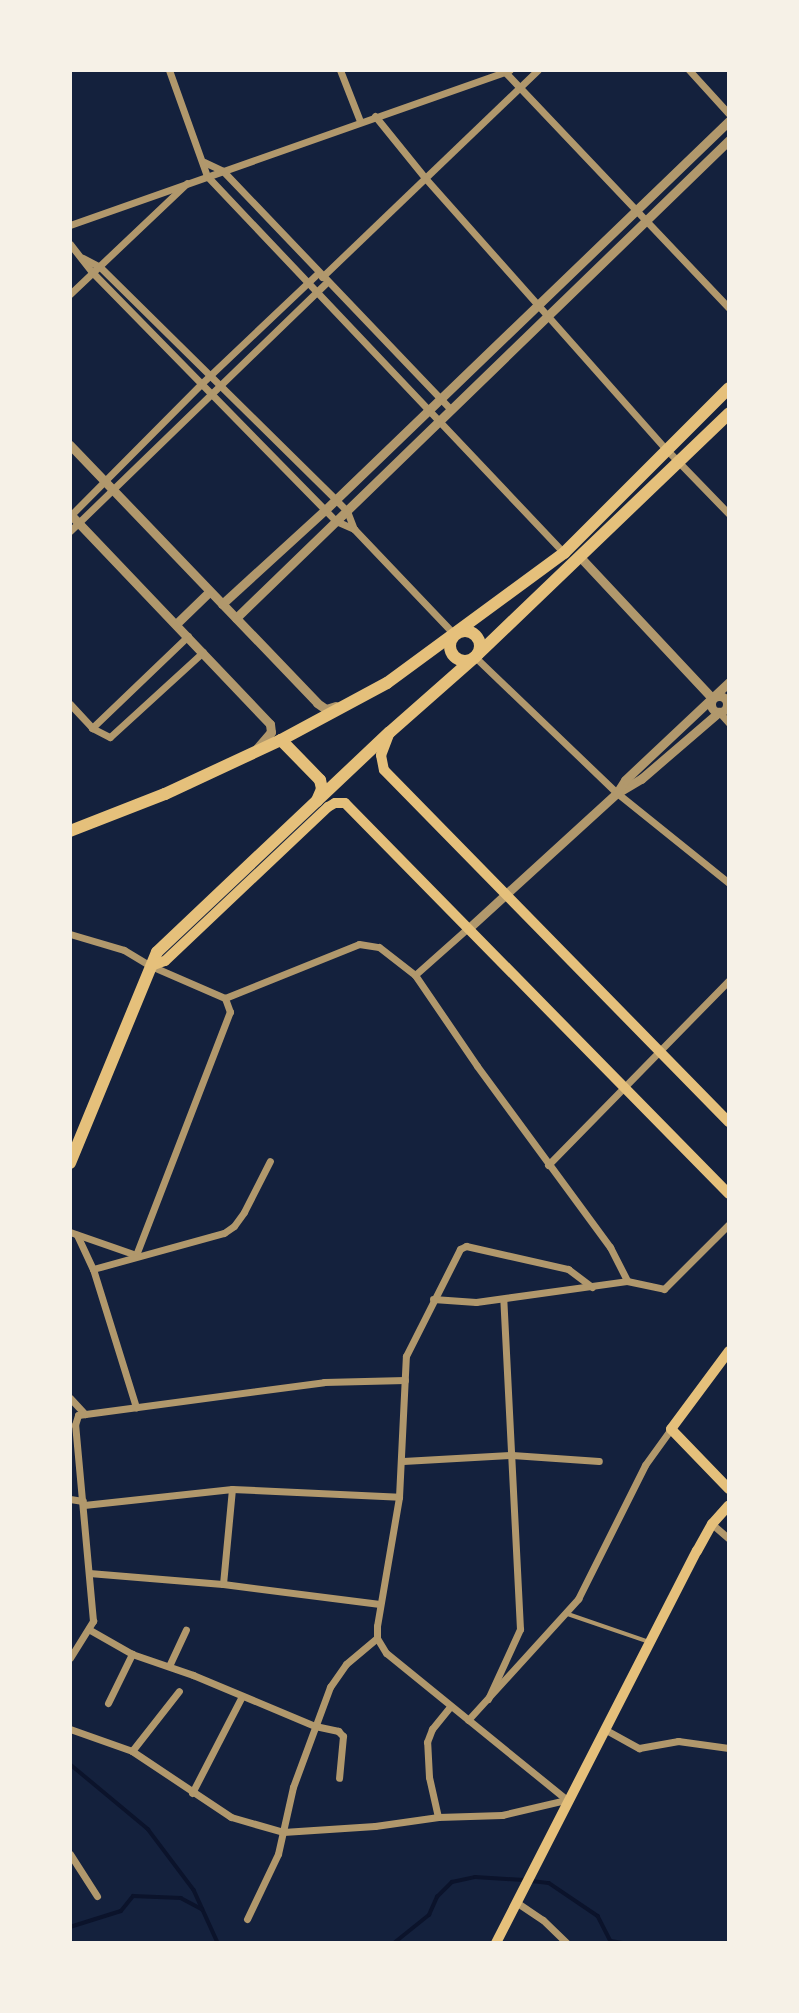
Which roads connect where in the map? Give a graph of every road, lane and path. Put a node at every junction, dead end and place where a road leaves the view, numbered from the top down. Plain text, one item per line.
1 (169, 70) edge
2 (341, 70) edge
3 (538, 70) edge
4 (689, 70) edge
5 (507, 71) edge
6 (492, 73) edge
7 (519, 87) junction
8 (729, 114) edge
9 (375, 116) junction
10 (360, 121) junction
11 (729, 121) edge
12 (729, 141) edge
13 (204, 162) junction
14 (223, 171) junction
15 (207, 176) junction
16 (426, 179) junction
17 (191, 180) junction
18 (636, 211) junction
19 (645, 222) junction
20 (70, 225) edge
21 (70, 244) edge
22 (83, 258) junction
23 (100, 267) junction
24 (93, 273) junction
25 (323, 277) junction
26 (307, 283) junction
27 (316, 292) junction
28 (70, 295) edge
29 (538, 302) junction
30 (729, 308) edge
31 (549, 315) junction
32 (208, 377) junction
33 (201, 384) junction
34 (219, 386) junction
35 (729, 388) edge
36 (211, 393) junction
37 (440, 399) junction
38 (428, 410) junction
39 (451, 410) junction
40 (729, 414) edge
41 (439, 421) junction
42 (70, 445) edge
43 (666, 449) junction
44 (678, 461) junction
45 (103, 480) junction
46 (113, 490) junction
47 (335, 499) junction
48 (325, 510) junction
49 (347, 511) junction
50 (729, 514) edge
51 (70, 515) edge
52 (336, 522) junction
53 (79, 523) junction
54 (354, 529) junction
55 (70, 531) edge
56 (564, 553) junction
57 (580, 556) junction
58 (209, 592) junction
59 (222, 604) junction
60 (236, 618) junction
61 (176, 624) junction
62 (455, 635) junction
63 (188, 636) junction
64 (203, 652) junction
65 (475, 657) junction
66 (729, 682) edge
67 (361, 698) junction
68 (712, 698) junction
69 (70, 704) edge
70 (728, 704) edge
71 (719, 712) junction
72 (729, 723) edge
73 (92, 728) junction
74 (390, 732) junction
75 (281, 740) junction
76 (255, 751) junction
77 (617, 793) junction
78 (317, 801) junction
79 (70, 831) edge
80 (729, 883) edge
81 (507, 895) junction
82 (470, 927) junction
83 (70, 934) edge
84 (151, 966) junction
85 (415, 975) junction
86 (729, 980) edge
87 (225, 998) junction
88 (659, 1049) junction
89 (625, 1086) junction
90 (729, 1122) edge
91 (270, 1161) dead end
92 (70, 1163) edge
93 (548, 1165) junction
94 (729, 1194) edge
95 (729, 1224) edge
96 (73, 1233) edge
97 (136, 1255) junction
98 (93, 1269) junction
99 (627, 1281) junction
100 (592, 1287) junction
101 (433, 1299) junction
102 (503, 1299) junction
103 (729, 1351) edge
104 (405, 1380) junction
105 (70, 1398) edge
106 (136, 1407) junction
107 (82, 1414) junction
108 (671, 1429) junction
109 (512, 1455) junction
110 (403, 1461) junction
111 (599, 1461) dead end
112 (232, 1489) junction
113 (729, 1489) edge
114 (399, 1497) junction
115 (70, 1499) edge
116 (84, 1503) junction
117 (729, 1504) edge
118 (712, 1524) junction
119 (729, 1539) edge
120 (89, 1573) junction
121 (223, 1584) junction
122 (380, 1604) junction
123 (568, 1614) junction
124 (90, 1630) junction
125 (186, 1630) dead end
126 (377, 1639) junction
127 (652, 1643) junction
128 (132, 1654) junction
129 (70, 1658) edge
130 (169, 1667) junction
131 (179, 1690) dead end
132 (242, 1696) junction
133 (488, 1699) junction
134 (108, 1703) dead end
135 (450, 1707) junction
136 (468, 1720) junction
137 (315, 1726) junction
138 (70, 1729) edge
139 (606, 1730) junction
140 (729, 1748) edge
141 (132, 1751) junction
142 (340, 1778) dead end
143 (192, 1793) junction
144 (567, 1800) junction
145 (438, 1817) junction
146 (284, 1832) junction
147 (70, 1854) edge
148 (97, 1896) dead end
149 (518, 1898) junction
150 (247, 1919) dead end
151 (496, 1943) edge
152 (567, 1943) edge

1 - 13 street
2 - 10 street
3 - 7 street
4 - 8 street
5 - 6 street
5 - 7 street
6 - 9 street
7 - 16 street
7 - 18 street
9 - 10 street
9 - 16 street
10 - 14 street
11 - 18 street
12 - 19 street
13 - 14 street
13 - 15 street
14 - 15 street
14 - 25 street
15 - 17 street
15 - 26 street
16 - 25 street
16 - 29 street
17 - 20 street
17 - 23 street
18 - 19 street
18 - 29 street
19 - 30 street
19 - 31 street
21 - 22 street
22 - 23 street
22 - 24 street
23 - 24 street
23 - 32 street
24 - 28 street
24 - 33 street
25 - 26 street
25 - 27 street
25 - 37 street
26 - 27 street
26 - 32 street
27 - 34 street
27 - 38 street
29 - 31 street
29 - 37 street
31 - 39 street
31 - 43 street
32 - 33 street
32 - 34 street
33 - 36 street
33 - 45 street
34 - 36 street
34 - 47 street
35 - 43 main road
36 - 46 street
36 - 48 street
37 - 38 street
37 - 39 street
38 - 41 street
38 - 47 street
39 - 41 street
40 - 44 main road
41 - 49 street
41 - 56 street
42 - 45 street
43 - 44 street
43 - 56 main road
44 - 50 street
44 - 57 main road
45 - 46 street
45 - 51 street
46 - 53 street
46 - 58 street
47 - 48 street
47 - 49 street
48 - 52 street
48 - 59 street
49 - 52 street
49 - 54 street
51 - 53 street
52 - 54 street
52 - 60 street
53 - 55 street
53 - 61 street
54 - 62 street
56 - 62 main road
57 - 65 main road
57 - 68 street
58 - 59 street
58 - 61 street
59 - 60 street
60 - 67 street
61 - 63 street
62 - 65 main road
62 - 65 main road
62 - 67 main road
63 - 64 street
63 - 73 street
64 - 73 street
64 - 76 street
65 - 74 main road
65 - 77 street
66 - 68 street
67 - 75 main road
68 - 70 street
68 - 71 street
68 - 77 street
69 - 73 street
70 - 71 street
71 - 72 street
71 - 77 street
74 - 78 main road
74 - 81 main road
75 - 76 main road
75 - 78 main road
76 - 79 main road
77 - 80 street
77 - 81 street
78 - 84 main road
81 - 82 street
81 - 88 main road
82 - 84 main road
82 - 85 street
82 - 89 main road
83 - 84 street
84 - 87 street
84 - 92 main road
85 - 87 street
85 - 93 street
86 - 88 street
87 - 97 street
88 - 89 street
88 - 90 main road
89 - 93 street
89 - 94 main road
91 - 97 street
93 - 99 street
95 - 99 street
96 - 97 street
96 - 98 street
97 - 98 street
98 - 106 street
99 - 100 street
100 - 101 street
100 - 102 street
101 - 102 street
101 - 104 street
102 - 109 street
103 - 108 main road
104 - 106 street
104 - 110 street
105 - 107 street
106 - 107 street
107 - 116 street
108 - 113 main road
108 - 123 street
109 - 110 street
109 - 111 street
109 - 133 street
110 - 114 street
112 - 114 street
112 - 116 street
112 - 121 street
114 - 122 street
115 - 116 street
116 - 120 street
117 - 118 main road
118 - 119 street
118 - 127 main road
120 - 121 street
120 - 124 street
121 - 122 street
122 - 126 street
123 - 127 lane
123 - 133 street
124 - 128 street
124 - 129 street
125 - 130 street
126 - 135 street
126 - 137 street
127 - 139 main road
128 - 130 street
128 - 134 street
130 - 132 street
131 - 141 street
132 - 137 street
132 - 143 street
133 - 136 street
135 - 136 street
135 - 145 street
136 - 144 street
137 - 142 street
137 - 146 street
138 - 141 street
139 - 140 street
139 - 144 main road
141 - 143 street
143 - 146 street
144 - 145 street
144 - 149 main road
145 - 146 street
146 - 150 street
147 - 148 street
149 - 151 main road
149 - 152 street

